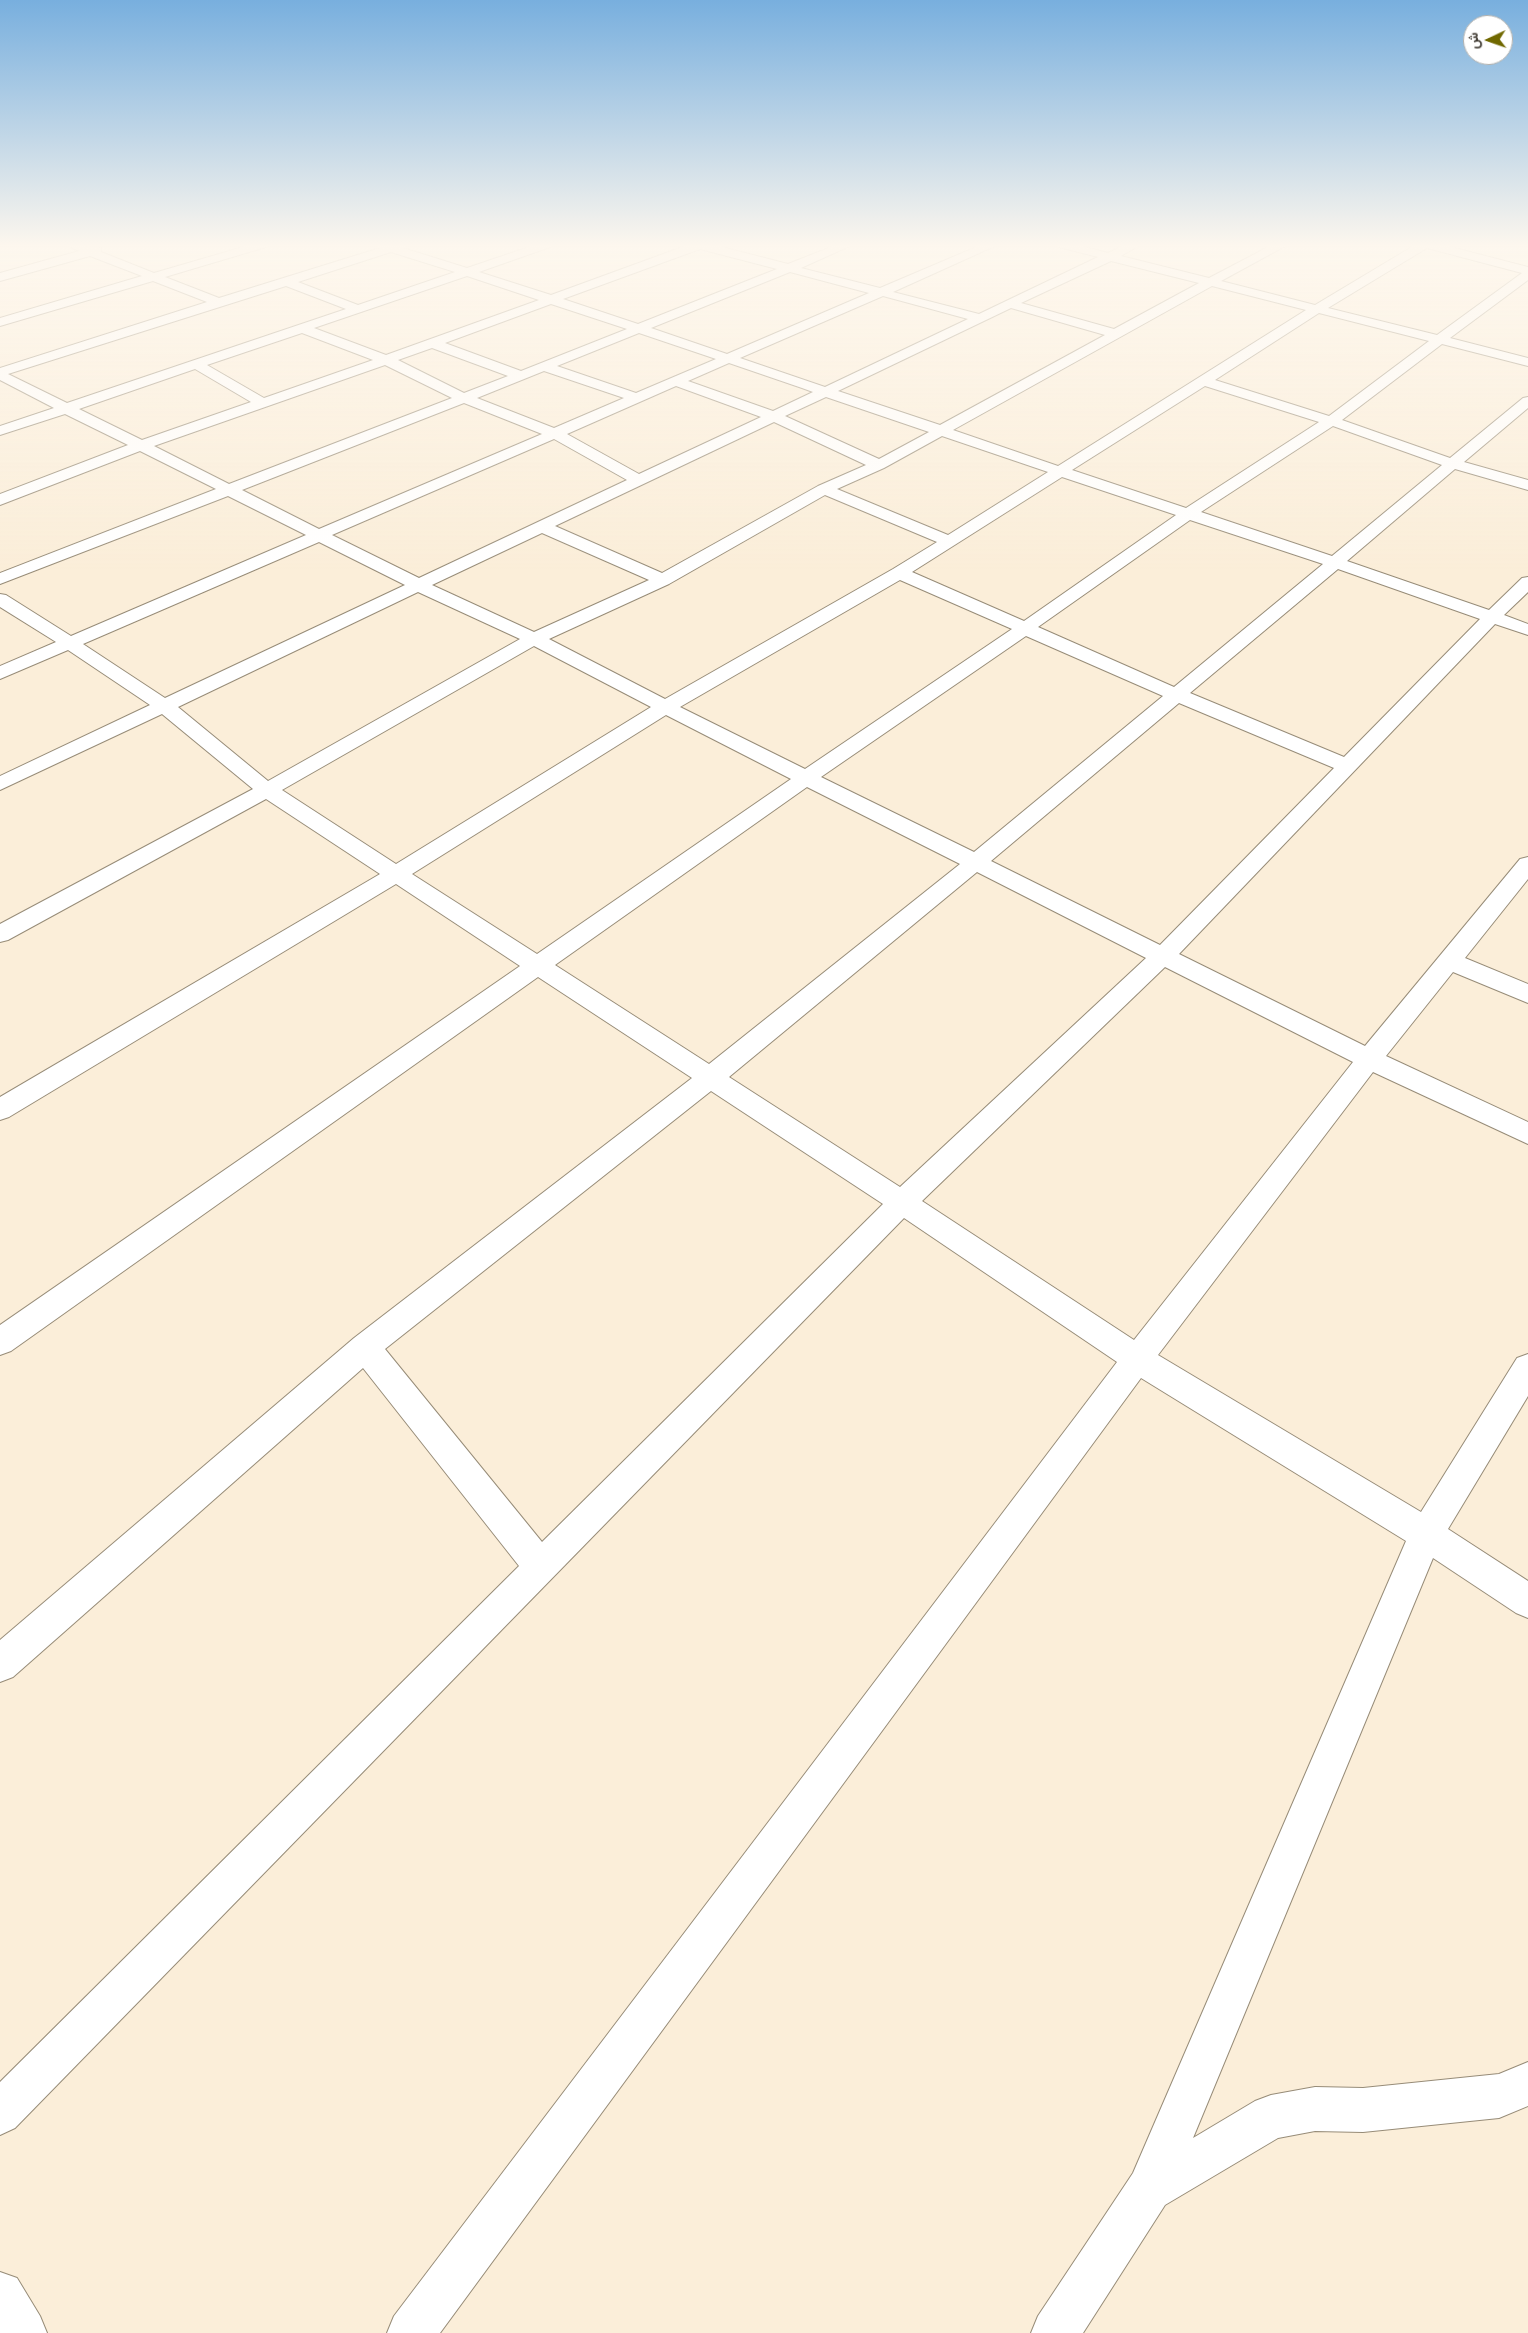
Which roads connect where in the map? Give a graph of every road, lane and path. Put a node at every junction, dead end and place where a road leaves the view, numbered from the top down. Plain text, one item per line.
1 (59, 354) edge
2 (226, 354) edge
3 (370, 354) edge
4 (403, 354) edge
5 (461, 354) edge
6 (572, 354) edge
7 (717, 354) edge
8 (738, 354) edge
9 (906, 354) edge
10 (1080, 354) edge
11 (1247, 354) edge
12 (1420, 354) edge
13 (1495, 354) edge
14 (729, 358) junction
15 (386, 360) junction
16 (1528, 362) edge
17 (196, 364) junction
18 (542, 366) junction
19 (0, 373) edge
20 (521, 376) junction
21 (675, 381) junction
22 (1205, 381) junction
23 (827, 392) junction
24 (463, 398) junction
25 (636, 398) junction
26 (1528, 401) edge
27 (262, 403) junction
28 (65, 408) junction
29 (772, 416) junction
30 (1330, 421) junction
31 (942, 430) junction
32 (0, 431) edge
33 (556, 434) junction
34 (140, 446) junction
35 (1453, 464) junction
36 (879, 465) junction
37 (1062, 472) junction
38 (640, 481) junction
39 (1528, 485) edge
40 (824, 489) junction
41 (229, 491) junction
42 (0, 500) edge
43 (1189, 513) junction
44 (543, 528) junction
45 (319, 535) junction
46 (948, 541) junction
47 (1336, 562) junction
48 (899, 574) junction
49 (0, 579) edge
50 (663, 580) junction
51 (1528, 582) edge
52 (420, 586) junction
53 (0, 599) edge
54 (1492, 617) junction
55 (1024, 629) junction
56 (1528, 630) edge
57 (534, 639) junction
58 (70, 643) junction
59 (0, 673) edge
60 (1177, 696) junction
61 (163, 705) junction
62 (665, 707) junction
63 (1348, 766) junction
64 (806, 778) junction
65 (0, 784) edge
66 (267, 790) junction
67 (976, 862) junction
68 (1528, 864) edge
69 (396, 874) junction
70 (0, 934) edge
71 (1163, 956) junction
72 (1450, 961) junction
73 (538, 967) junction
74 (1528, 994) edge
75 (1369, 1059) junction
76 (710, 1078) junction
77 (0, 1110) edge
78 (1528, 1134) edge
79 (902, 1202) junction
80 (0, 1342) edge
81 (365, 1347) junction
82 (1137, 1359) junction
83 (1528, 1368) edge
84 (1426, 1534) junction
85 (541, 1567) junction
86 (1528, 1601) edge
87 (0, 1664) edge
88 (1528, 2084) edge
89 (0, 2113) edge
90 (1149, 2189) junction
91 (0, 2295) edge
92 (23, 2333) edge
93 (410, 2333) edge
94 (1055, 2333) edge

1 - 19 street
2 - 17 street
3 - 15 street
4 - 15 street
5 - 20 street
6 - 18 street
7 - 14 street
8 - 14 street
9 - 23 street
10 - 31 street
11 - 22 street
12 - 30 street
13 - 16 street
14 - 21 street
14 - 23 street
15 - 24 street
15 - 27 street
17 - 27 street
17 - 28 street
18 - 20 street
18 - 25 street
19 - 28 street
20 - 24 street
21 - 25 street
21 - 29 street
22 - 30 street
22 - 37 street
23 - 29 street
23 - 31 street
24 - 33 street
24 - 41 street
25 - 33 street
26 - 35 street
27 - 34 street
28 - 32 street
28 - 34 street
29 - 36 street
29 - 38 street
30 - 35 street
30 - 43 street
31 - 36 street
31 - 37 street
33 - 38 street
33 - 45 street
34 - 41 street
34 - 42 street
35 - 39 street
35 - 47 street
36 - 40 street
37 - 43 street
37 - 46 street
38 - 44 street
40 - 46 street
40 - 50 street
41 - 45 street
41 - 49 street
43 - 47 street
43 - 55 street
44 - 50 street
44 - 52 street
45 - 52 street
45 - 58 street
46 - 48 street
47 - 54 street
47 - 60 street
48 - 55 street
48 - 62 street
50 - 57 street
51 - 54 street
52 - 57 street
52 - 61 street
53 - 58 street
54 - 56 street
54 - 63 street
55 - 60 street
55 - 64 street
57 - 62 street
57 - 66 street
58 - 59 street
58 - 61 street
60 - 63 street
60 - 67 street
61 - 65 street
61 - 66 street
62 - 64 street
62 - 69 street
63 - 71 street
64 - 67 street
64 - 73 street
66 - 69 street
66 - 70 street
67 - 71 street
67 - 76 street
68 - 72 street
69 - 73 street
69 - 77 street
71 - 75 street
71 - 79 street
72 - 74 street
72 - 75 street
73 - 76 street
73 - 80 street
75 - 78 street
75 - 82 street
76 - 79 street
76 - 81 street
79 - 82 street
79 - 85 street
81 - 85 street
81 - 87 street
82 - 84 street
82 - 93 street
83 - 84 street
84 - 86 street
84 - 90 street
85 - 89 street
88 - 90 street
90 - 94 street
91 - 92 street

